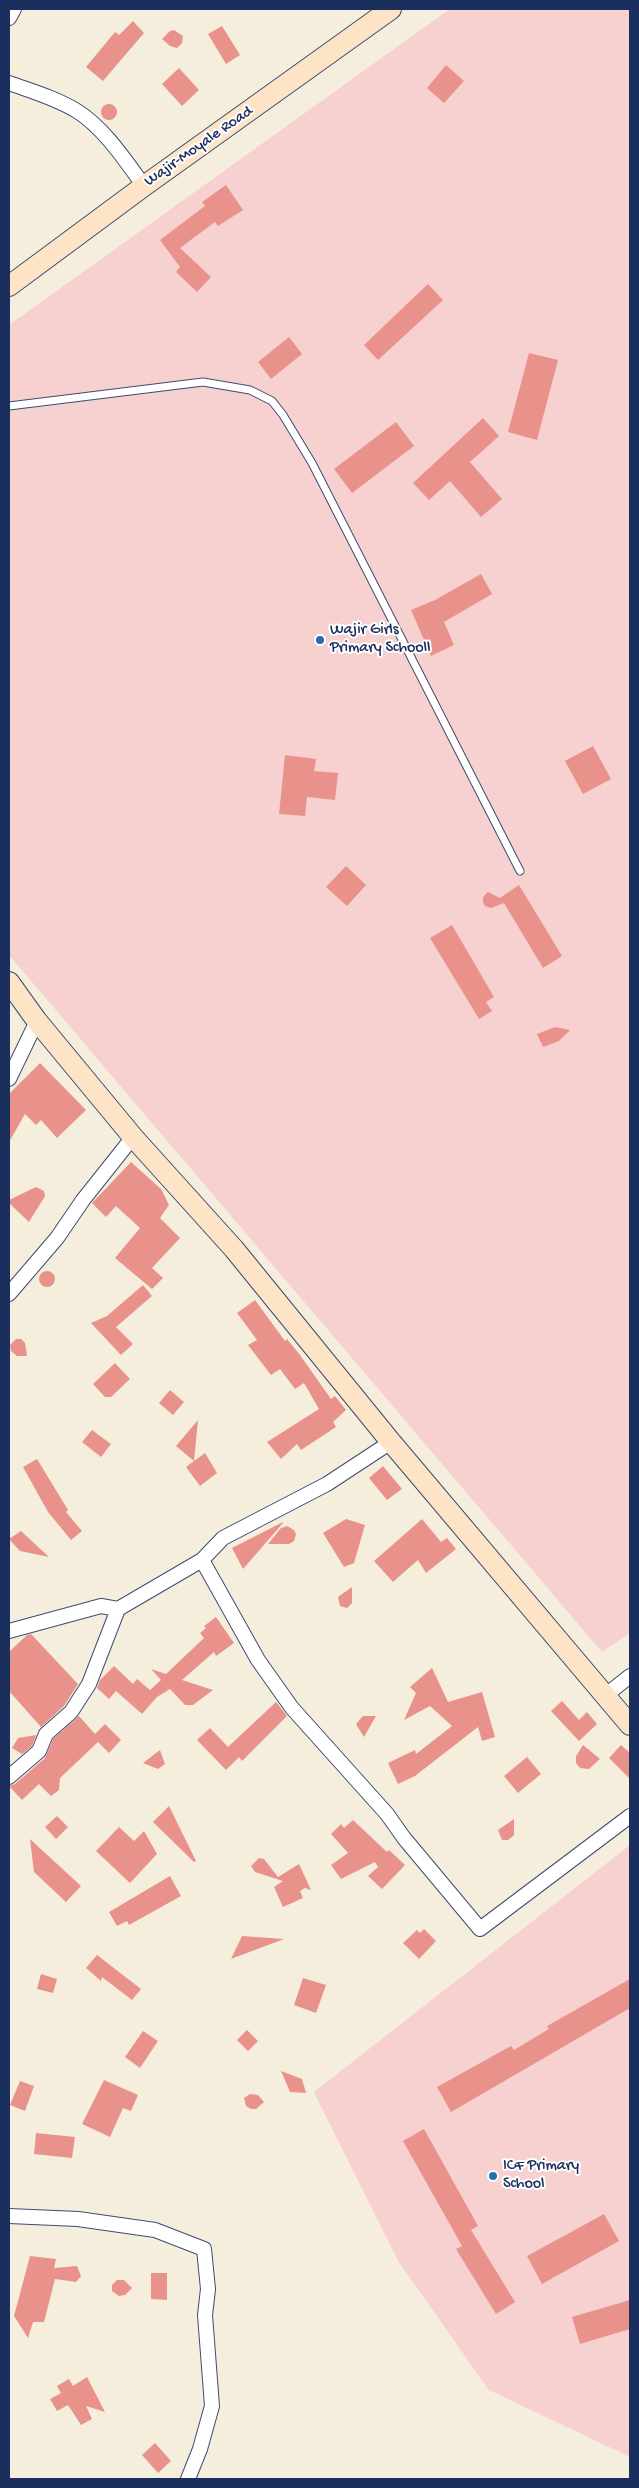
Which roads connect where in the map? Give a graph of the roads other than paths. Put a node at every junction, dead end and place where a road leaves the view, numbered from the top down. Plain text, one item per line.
1 (14, 9) edge
2 (391, 9) edge
3 (9, 18) edge
4 (9, 83) edge
5 (144, 186) junction
6 (9, 286) edge
7 (9, 406) edge
8 (520, 871) dead end
9 (9, 982) edge
10 (37, 1021) junction
11 (9, 1079) edge
12 (133, 1137) junction
13 (9, 1294) edge
14 (391, 1442) junction
15 (202, 1560) junction
16 (118, 1609) junction
17 (9, 1630) edge
18 (630, 1676) edge
19 (606, 1695) junction
20 (630, 1725) edge
21 (9, 1777) edge
22 (630, 1816) edge
23 (9, 2216) edge
24 (188, 2479) edge

1 - 3 street
2 - 5 street, Wajir-Moyale Road
4 - 5 street
5 - 6 street, Wajir-Moyale Road
7 - 8 lane
9 - 10 street
10 - 11 street
10 - 12 street
12 - 13 street
12 - 14 street
14 - 15 street
14 - 19 street
15 - 16 street
15 - 22 street
16 - 17 street
16 - 21 street
18 - 19 street
19 - 20 street
23 - 24 street

